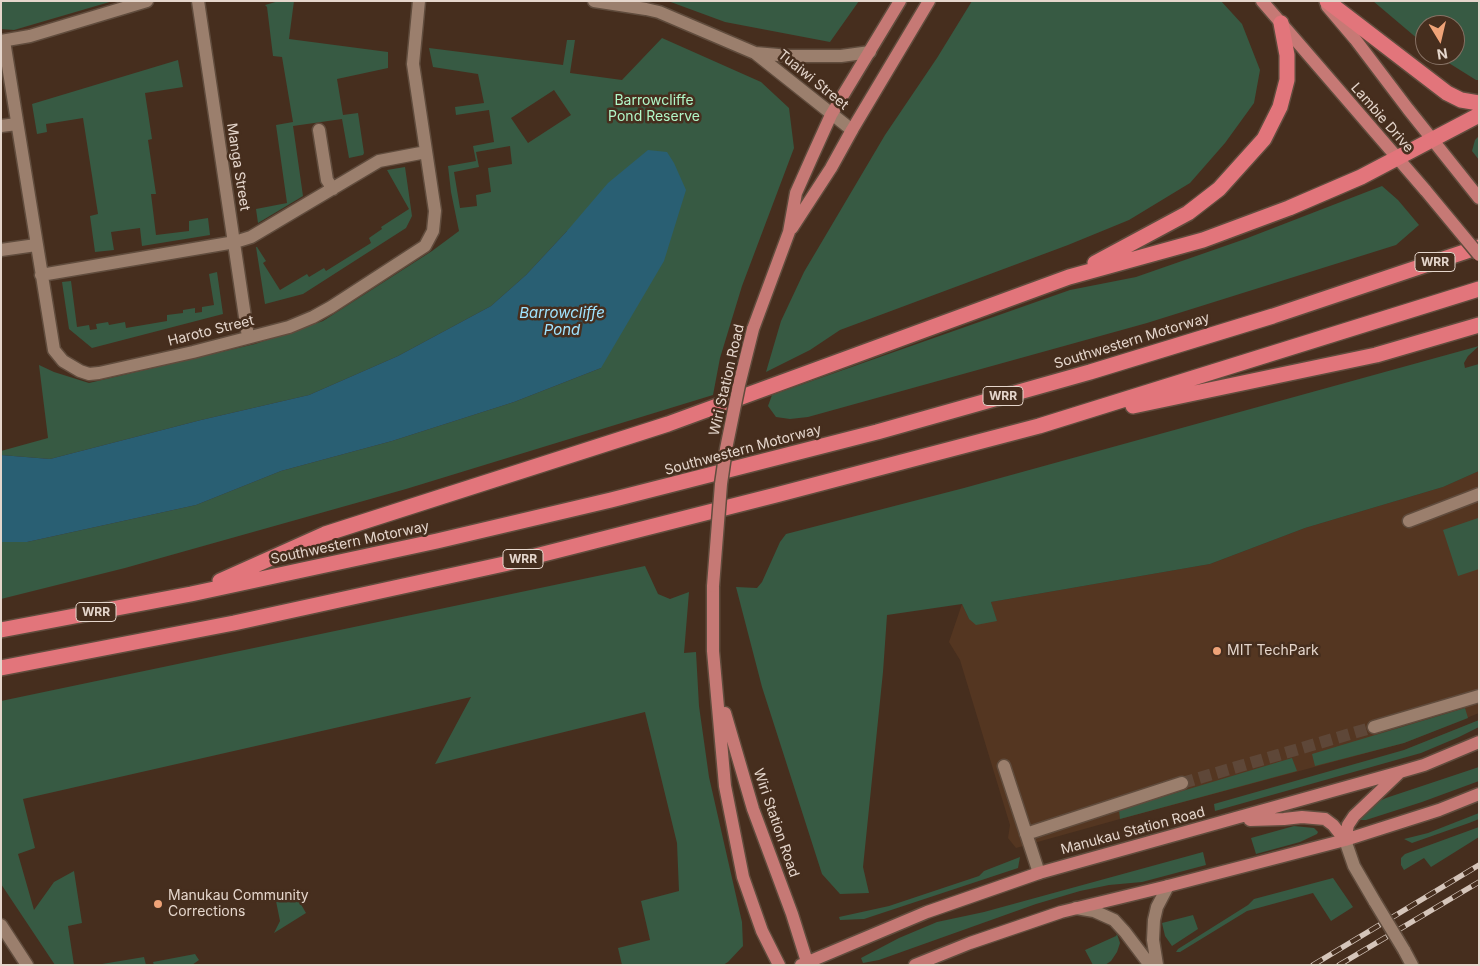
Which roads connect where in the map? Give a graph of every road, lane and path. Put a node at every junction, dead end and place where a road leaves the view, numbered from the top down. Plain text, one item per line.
1 (147, 1) edge
2 (198, 1) edge
3 (419, 1) edge
4 (594, 1) edge
5 (900, 1) edge
6 (929, 1) edge
7 (1262, 1) edge
8 (1323, 1) edge
9 (1327, 1) edge
10 (1281, 23) junction
11 (3, 41) edge
12 (870, 52) junction
13 (755, 53) junction
14 (1479, 103) edge
15 (1479, 115) edge
16 (831, 116) junction
17 (17, 124) junction
18 (1, 126) edge
19 (319, 130) dead end
20 (852, 130) junction
21 (1432, 140) junction
22 (426, 152) junction
23 (1397, 158) junction
24 (333, 190) junction
25 (1479, 198) edge
26 (789, 232) junction
27 (234, 242) junction
28 (36, 245) junction
29 (1479, 247) edge
30 (1, 250) edge
31 (1479, 255) edge
32 (41, 275) junction
33 (1069, 277) junction
34 (1479, 289) edge
35 (1479, 325) edge
36 (248, 337) junction
37 (1039, 426) junction
38 (1479, 494) edge
39 (1409, 521) dead end
40 (191, 594) junction
41 (1, 630) edge
42 (1, 668) edge
43 (717, 689) junction
44 (1479, 696) edge
45 (1374, 727) tunnel mouth
46 (1479, 742) edge
47 (1004, 766) dead end
48 (1400, 772) junction
49 (1182, 783) tunnel mouth
50 (1479, 794) edge
51 (1232, 820) junction
52 (1026, 834) junction
53 (1345, 840) junction
54 (1039, 873) junction
55 (1168, 886) junction
56 (1074, 908) junction
57 (1, 925) edge
58 (806, 964) edge
59 (27, 965) edge
60 (780, 965) edge
61 (915, 965) edge
62 (1150, 965) edge
63 (1157, 965) edge
64 (1412, 965) edge

1 - 11 street
2 - 27 street, Manga Street
3 - 22 street, Haroto Street
4 - 13 street, Tuaiwi Street
5 - 12 main road, Wiri Station Road
6 - 20 main road, Wiri Station Road
7 - 10 main road, Lambie Drive
8 - 21 main road, Lambie Drive
9 - 14 highway
10 - 23 main road, Lambie Drive
10 - 33 highway
11 - 17 street, Haroto Street
12 - 13 street, Tuaiwi Street
12 - 16 main road, Wiri Station Road
13 - 16 street, Tuaiwi Street
15 - 21 highway
16 - 20 street, Tuaiwi Street
16 - 26 main road, Wiri Station Road
17 - 18 street
17 - 28 street, Haroto Street
19 - 24 street
20 - 26 main road, Wiri Station Road
21 - 23 highway
21 - 25 main road, Lambie Drive
22 - 24 street
22 - 36 street, Haroto Street
23 - 31 main road, Lambie Drive, bridge
23 - 33 highway
24 - 27 street
26 - 43 main road, Wiri Station Road, bridge
27 - 32 street
27 - 36 street, Manga Street
28 - 30 street
28 - 32 street, Haroto Street
29 - 40 highway, Southwestern Motorway / WRR
32 - 36 street, Haroto Street
33 - 40 highway
34 - 37 highway, WRR
35 - 37 highway
37 - 42 highway, WRR
38 - 39 street
40 - 41 highway, Southwestern Motorway / WRR
43 - 58 main road, Wiri Station Road
43 - 60 main road, Wiri Station Road
44 - 45 street
46 - 48 main road, Manukau Station Road
47 - 52 street
48 - 51 main road, Manukau Station Road
48 - 53 main road
49 - 52 street
50 - 53 main road
51 - 53 main road
51 - 54 main road, Manukau Station Road
52 - 54 street
53 - 55 main road
53 - 64 street, bridge
54 - 58 main road, Manukau Station Road
55 - 56 main road
55 - 63 street
56 - 61 main road
56 - 62 street
57 - 59 street

